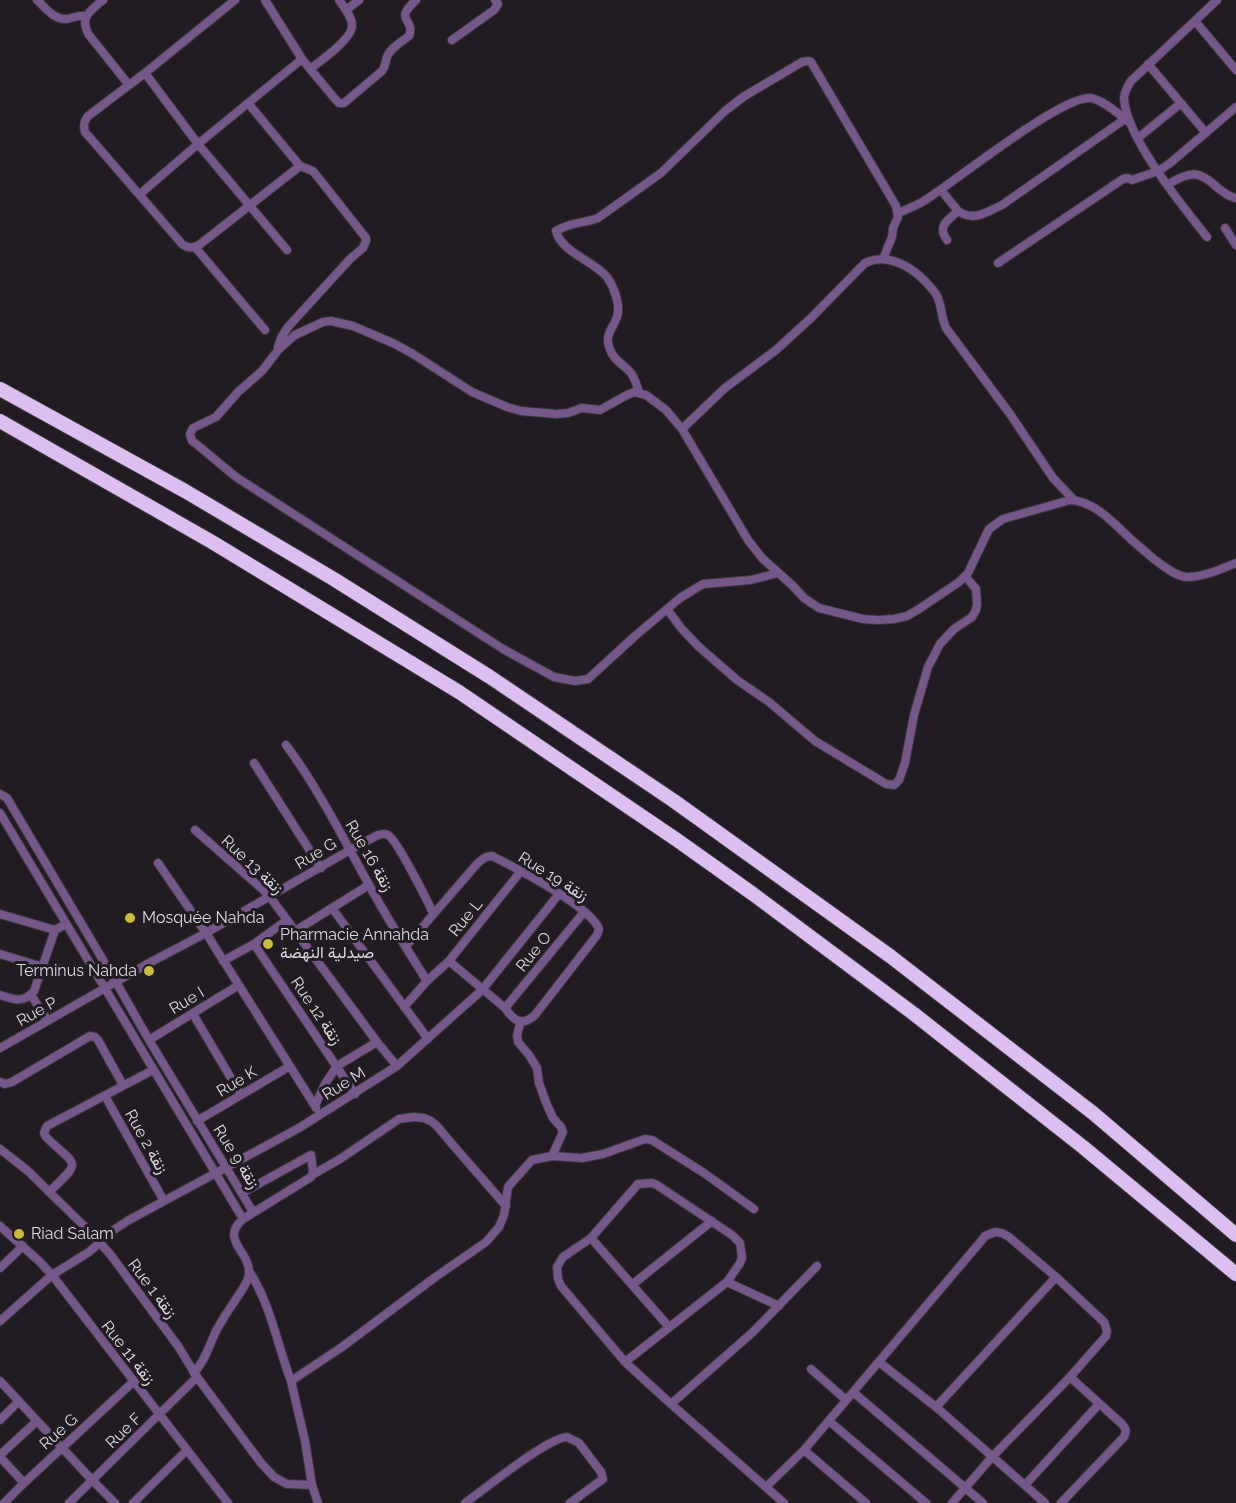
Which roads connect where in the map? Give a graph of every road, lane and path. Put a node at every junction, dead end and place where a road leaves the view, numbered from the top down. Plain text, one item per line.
1 (37, 0) edge
2 (103, 0) edge
3 (235, 0) edge
4 (265, 0) edge
5 (339, 0) edge
6 (359, 0) edge
7 (416, 0) edge
8 (495, 0) edge
9 (1216, 0) edge
10 (346, 10) junction
11 (86, 16) junction
12 (1195, 21) junction
13 (452, 40) dead end
14 (302, 59) junction
15 (1148, 64) junction
16 (310, 69) junction
17 (1236, 70) edge
18 (145, 73) junction
19 (129, 85) junction
20 (248, 103) junction
21 (1181, 104) junction
22 (1236, 108) edge
23 (1127, 120) junction
24 (1206, 133) junction
25 (1138, 138) junction
26 (198, 144) junction
27 (300, 166) junction
28 (1158, 171) junction
29 (1167, 185) junction
30 (941, 190) junction
31 (140, 194) junction
32 (1236, 198) edge
33 (250, 205) junction
34 (958, 211) junction
35 (898, 213) junction
36 (1225, 228) dead end
37 (1206, 237) dead end
38 (947, 240) dead end
39 (1236, 245) edge
40 (195, 247) junction
41 (288, 250) dead end
42 (883, 259) junction
43 (998, 263) dead end
44 (301, 313) junction
45 (265, 330) dead end
46 (304, 330) junction
47 (279, 349) junction
48 (0, 389) edge
49 (639, 393) junction
50 (0, 421) edge
51 (682, 429) junction
52 (1074, 500) junction
53 (1236, 563) edge
54 (778, 573) junction
55 (965, 576) junction
56 (667, 609) junction
57 (286, 745) dead end
58 (254, 763) dead end
59 (0, 794) edge
60 (0, 813) edge
61 (195, 830) dead end
62 (350, 850) junction
63 (158, 863) dead end
64 (321, 867) junction
65 (521, 871) junction
66 (369, 885) junction
67 (559, 894) junction
68 (270, 897) junction
69 (332, 908) junction
70 (584, 912) junction
71 (434, 913) junction
72 (0, 914) edge
73 (287, 920) junction
74 (66, 924) junction
75 (55, 930) junction
76 (295, 932) junction
77 (206, 933) junction
78 (254, 944) junction
79 (406, 946) junction
80 (0, 954) edge
81 (224, 961) junction
82 (449, 961) junction
83 (149, 963) joint
84 (43, 967) junction
85 (427, 981) junction
86 (116, 982) junction
87 (239, 985) junction
88 (105, 988) junction
89 (482, 990) junction
90 (0, 995) edge
91 (31, 995) junction
92 (404, 1007) junction
93 (505, 1008) junction
94 (193, 1014) junction
95 (48, 1021) junction
96 (521, 1021) junction
97 (428, 1039) junction
98 (149, 1040) junction
99 (377, 1042) junction
100 (0, 1048) edge
101 (290, 1066) junction
102 (337, 1066) junction
103 (397, 1066) junction
104 (153, 1070) junction
105 (0, 1082) edge
106 (123, 1085) junction
107 (355, 1094) junction
108 (241, 1095) junction
109 (105, 1096) junction
110 (315, 1106) junction
111 (319, 1115) junction
112 (197, 1121) junction
113 (0, 1149) edge
114 (552, 1156) junction
115 (226, 1167) junction
116 (216, 1173) junction
117 (309, 1178) junction
118 (49, 1192) junction
119 (242, 1193) junction
120 (164, 1201) junction
121 (506, 1206) junction
122 (754, 1209) dead end
123 (253, 1212) junction
124 (243, 1219) junction
125 (711, 1221) junction
126 (0, 1226) edge
127 (1236, 1235) edge
128 (591, 1238) junction
129 (100, 1243) junction
130 (22, 1246) junction
131 (817, 1266) dead end
132 (0, 1268) edge
133 (249, 1271) junction
134 (1236, 1274) edge
135 (52, 1275) junction
136 (1056, 1277) junction
137 (727, 1282) junction
138 (633, 1284) junction
139 (779, 1306) junction
140 (0, 1321) edge
141 (669, 1327) junction
142 (625, 1362) junction
143 (879, 1362) junction
144 (811, 1369) dead end
145 (196, 1375) junction
146 (1070, 1377) junction
147 (0, 1381) edge
148 (291, 1381) junction
149 (134, 1382) junction
150 (854, 1392) junction
151 (846, 1400) junction
152 (19, 1401) junction
153 (671, 1404) junction
154 (1099, 1404) junction
155 (936, 1407) junction
156 (160, 1414) junction
157 (0, 1420) edge
158 (37, 1421) junction
159 (829, 1421) junction
160 (62, 1448) junction
161 (187, 1450) junction
162 (804, 1450) junction
163 (0, 1456) edge
164 (992, 1457) junction
165 (92, 1480) junction
166 (24, 1483) junction
167 (312, 1485) junction
168 (1025, 1485) junction
169 (766, 1487) junction
170 (966, 1488) junction
171 (782, 1502) edge
172 (4, 1503) edge
173 (69, 1503) edge
174 (116, 1503) edge
175 (133, 1503) edge
176 (228, 1503) edge
177 (318, 1503) edge
178 (465, 1503) edge
179 (570, 1503) edge
180 (866, 1503) edge
181 (926, 1503) edge
182 (952, 1503) edge
183 (983, 1503) edge
184 (1045, 1503) edge
185 (1061, 1503) edge

1 - 11 street
2 - 11 street
3 - 18 street
4 - 14 street
5 - 10 street
6 - 10 street
7 - 16 street
8 - 13 street
9 - 12 street
10 - 16 street
11 - 19 street
12 - 15 street
12 - 17 street
14 - 16 street
14 - 20 street
15 - 21 street
15 - 23 street
18 - 19 street
18 - 26 street
19 - 31 street
20 - 26 street
20 - 27 street
21 - 24 street
21 - 25 street
22 - 24 street
23 - 25 street
23 - 30 street
23 - 34 street
24 - 28 street
25 - 28 street
26 - 31 street
26 - 33 street
27 - 33 street
27 - 44 street
28 - 29 street
28 - 43 street
29 - 32 street
29 - 37 street
30 - 34 street
30 - 35 street
31 - 40 street
33 - 40 street
33 - 41 street
34 - 38 street
35 - 42 street
35 - 49 street
36 - 39 street
40 - 45 street
42 - 51 street
42 - 52 street
44 - 46 street
44 - 47 street
46 - 47 street
46 - 49 street
47 - 56 street
48 - 127 highway
49 - 51 street
50 - 134 highway
51 - 54 street
52 - 53 street
52 - 55 street
54 - 55 street
54 - 56 street
55 - 56 street
57 - 62 street, Rue 16 زنقة
58 - 64 street
59 - 86 street, Rue 9 زنقة
60 - 74 street, Rue 9 زنقة
61 - 68 street, Rue 13 زنقة
62 - 64 street, Rue G
62 - 66 street, Rue 16 زنقة
62 - 71 street, Rue G
63 - 77 street
64 - 68 street, Rue G
65 - 67 street, Rue 19 زنقة
65 - 71 street, Rue 19 زنقة
65 - 82 street, Rue L
66 - 69 street
66 - 79 street, Rue 16 زنقة
67 - 70 street, Rue 19 زنقة
67 - 89 street, Rue M
68 - 73 street, Rue 13 زنقة
68 - 77 street, Rue G
69 - 76 street
69 - 92 street
70 - 93 street, Rue O
70 - 96 street, Rue 19 زنقة
71 - 79 street
72 - 75 street
73 - 76 street, Rue 13 زنقة
73 - 78 street
74 - 75 street
74 - 88 street, Rue 9 زنقة
75 - 84 street
76 - 99 street, Rue 13 زنقة
77 - 81 street
77 - 83 street, Rue G
78 - 81 street
78 - 102 street, Rue 12 زنقة
79 - 85 street, Rue 16 زنقة
80 - 84 street
81 - 87 street
82 - 85 street, Rue L
82 - 89 street
83 - 86 street, Rue P
84 - 91 street
85 - 92 street, Rue L
86 - 88 street, Rue P
86 - 98 street, Rue 9 زنقة
87 - 94 street, Rue I
87 - 101 street
88 - 95 street, Rue P
88 - 104 street, Rue 9 زنقة
89 - 93 street
89 - 97 street, Rue M
90 - 91 street
91 - 95 street
92 - 97 street
93 - 96 street
94 - 98 street, Rue I
94 - 108 street
95 - 100 street, Rue P
96 - 114 street
97 - 103 street, Rue M
98 - 112 street, Rue 9 زنقة
99 - 102 street
99 - 103 street, Rue 13 زنقة
101 - 108 street, Rue K
101 - 110 street
102 - 107 street, Rue 12 زنقة
102 - 110 street
103 - 107 street, Rue M
104 - 106 street
104 - 116 street, Rue 9 زنقة
105 - 106 street
106 - 109 street
107 - 111 street, Rue M
108 - 112 street, Rue K
109 - 118 street
109 - 120 street, Rue 2 زنقة
110 - 111 street
111 - 115 street, Rue M
112 - 115 street, Rue 9 زنقة
113 - 118 street, Rue 1 زنقة
114 - 121 street
114 - 122 street
115 - 116 street, Rue M
115 - 119 street, Rue 9 زنقة
116 - 120 street, Rue M
116 - 124 street, Rue 9 زنقة
117 - 119 street
117 - 121 street
117 - 123 street
118 - 129 street, Rue 1 زنقة
119 - 123 street, Rue 9 زنقة
120 - 129 street, Rue M
121 - 148 street
123 - 124 street, Rue 9 زنقة
124 - 133 street
125 - 128 street
125 - 137 street
125 - 138 street
126 - 130 street, Rue 11 زنقة
128 - 138 street
128 - 142 street
129 - 135 street
129 - 145 street, Rue 1 زنقة
130 - 132 street
130 - 135 street, Rue 11 زنقة
131 - 139 street
133 - 145 street, Rue F
133 - 148 street
135 - 140 street
135 - 149 street, Rue 11 زنقة
136 - 143 street
136 - 146 street
136 - 155 street
137 - 139 street
137 - 141 street
138 - 141 street
139 - 153 street
141 - 142 street
142 - 153 street
143 - 150 street
143 - 155 street
144 - 151 street
145 - 156 street, Rue F
145 - 167 street, Rue 1 زنقة
146 - 154 street
146 - 164 street
147 - 152 street
148 - 167 street
149 - 156 street, Rue 11 زنقة
149 - 160 street, Rue G
150 - 151 street
150 - 170 street
151 - 159 street
152 - 157 street
152 - 158 street
153 - 169 street
154 - 168 street
154 - 185 street
155 - 164 street
156 - 161 street, Rue 11 زنقة
156 - 165 street, Rue F
158 - 160 street
158 - 163 street
159 - 162 street
159 - 181 street
160 - 165 street
160 - 166 street, Rue G
161 - 175 street
161 - 176 street, Rue 11 زنقة
162 - 169 street
162 - 180 street
163 - 166 street
164 - 168 street
164 - 170 street
165 - 173 street, Rue F
165 - 174 street
166 - 172 street, Rue G
167 - 177 street
168 - 184 street
169 - 171 street
170 - 182 street
170 - 183 street
178 - 179 street

